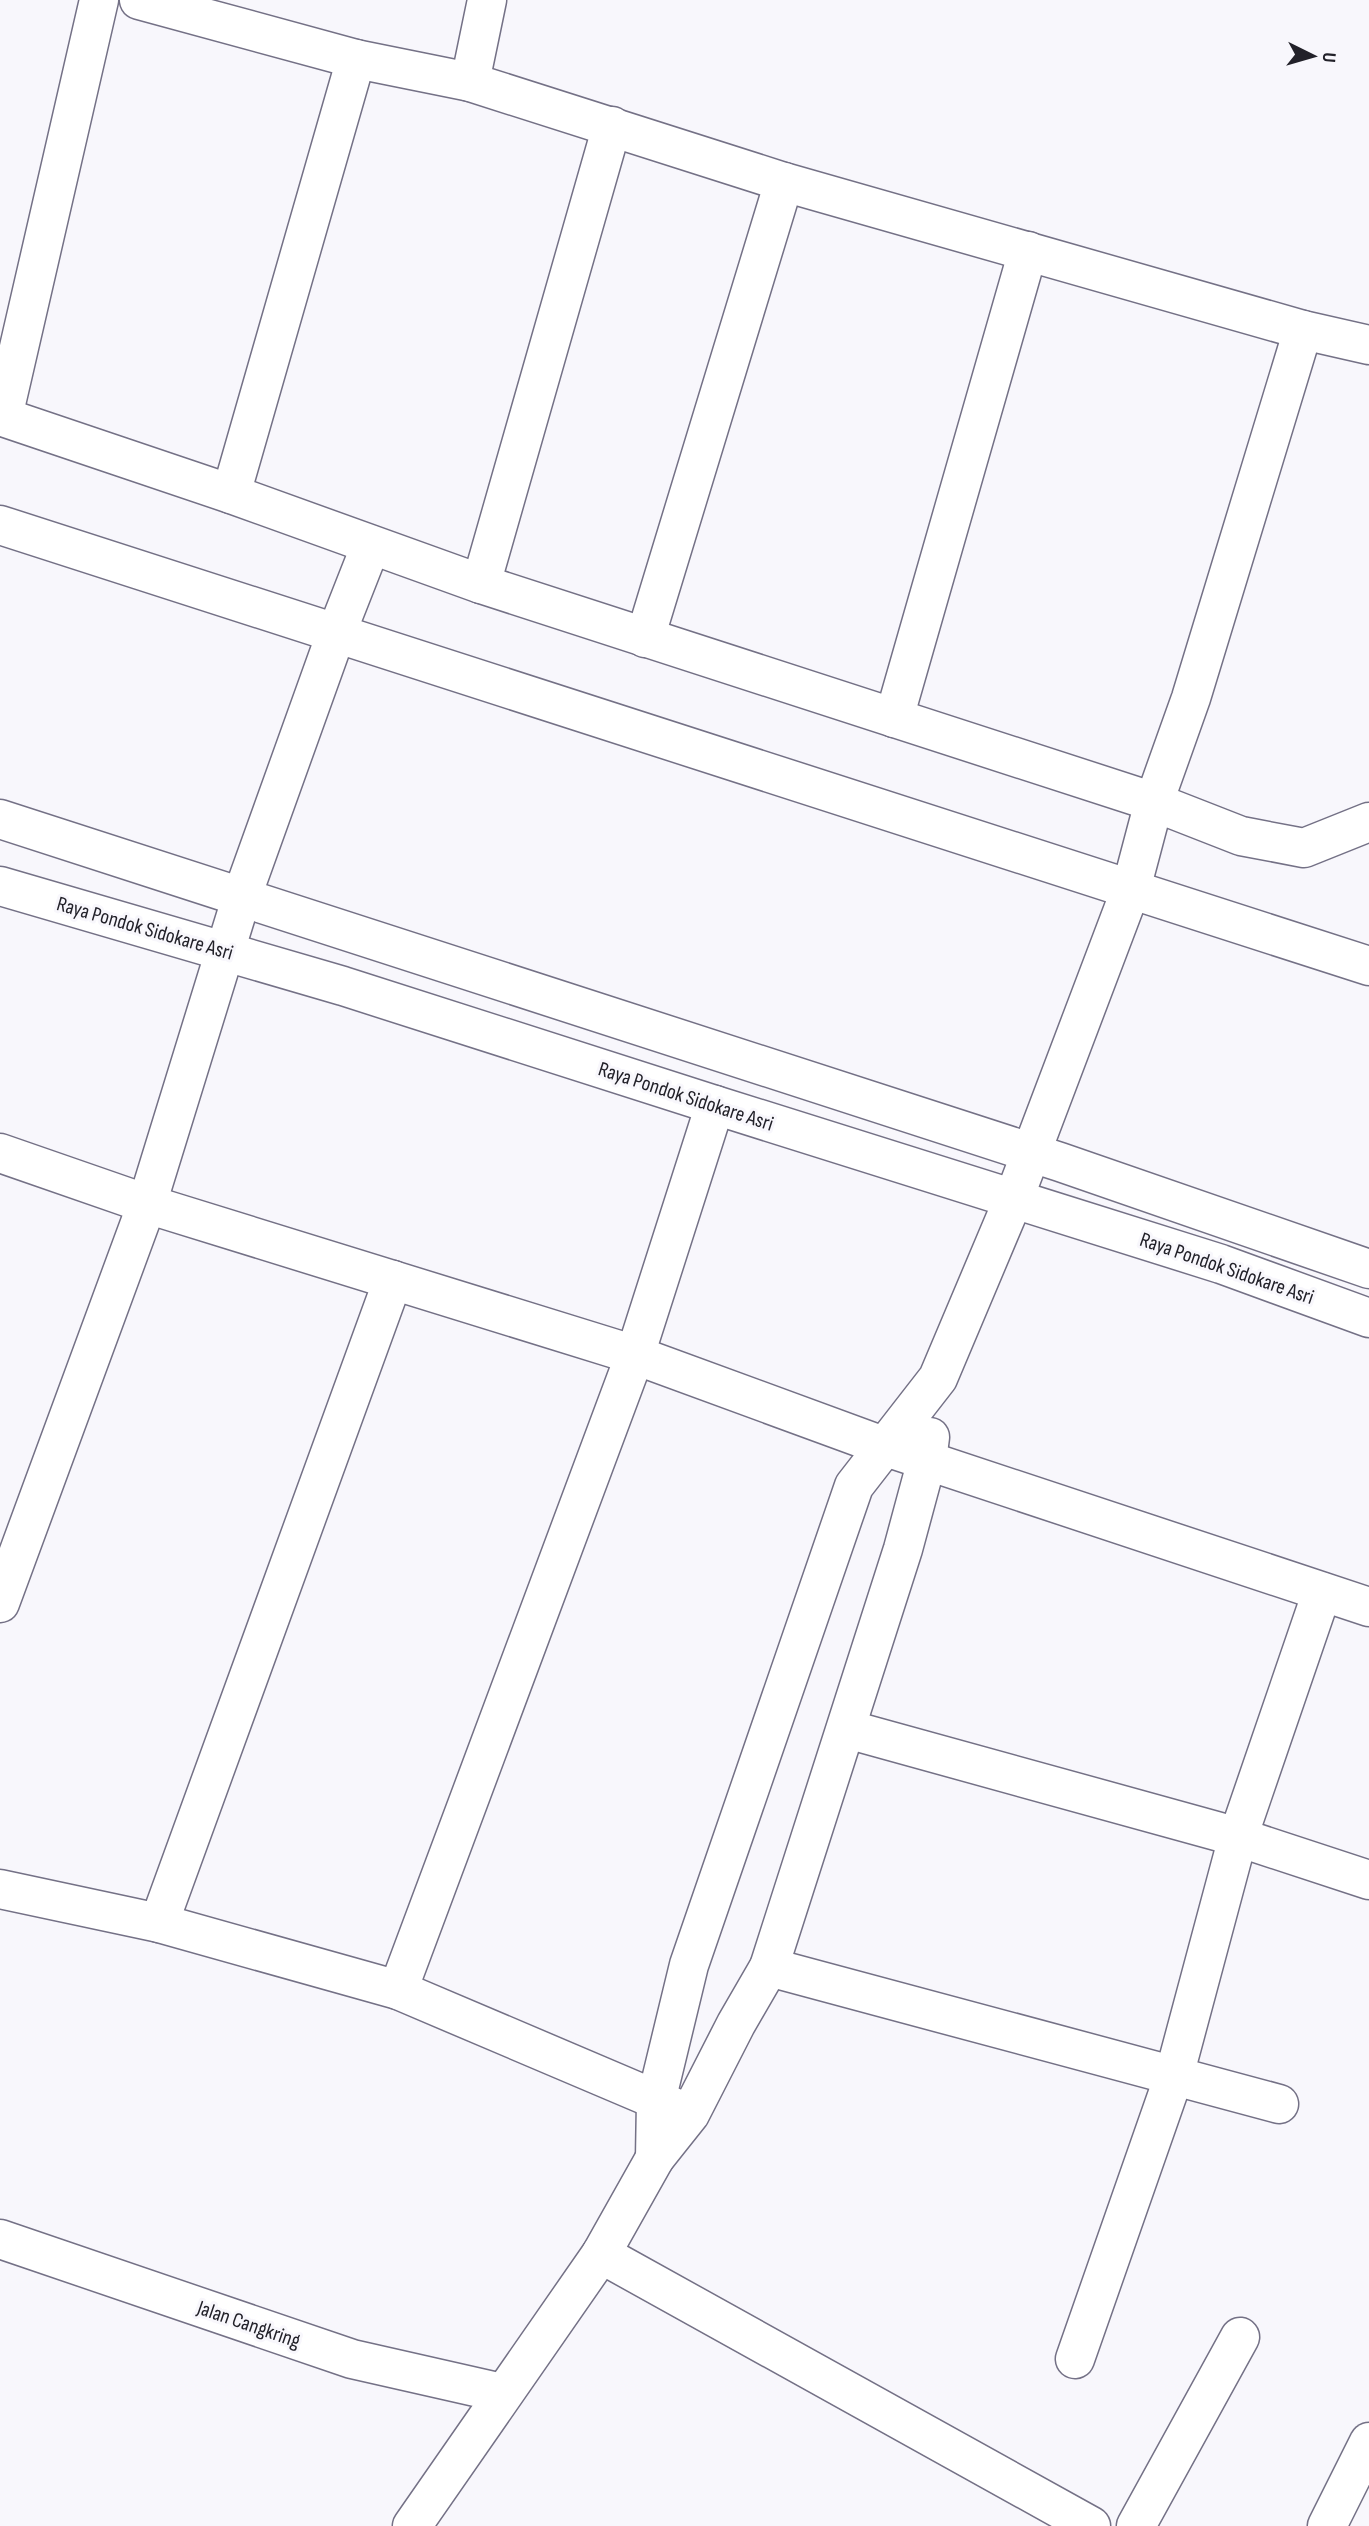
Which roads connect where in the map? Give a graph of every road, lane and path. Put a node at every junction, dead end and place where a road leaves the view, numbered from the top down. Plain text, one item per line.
1 (99, 0) edge
2 (139, 0) edge
3 (482, 1) edge
4 (356, 59) junction
5 (470, 82) junction
6 (612, 126) junction
7 (784, 182) junction
8 (1028, 251) junction
9 (1303, 330) junction
10 (1369, 345) edge
11 (2, 417) edge
12 (231, 495) junction
13 (0, 525) edge
14 (371, 545) junction
15 (481, 584) junction
16 (336, 634) junction
17 (645, 638) junction
18 (894, 718) junction
19 (1154, 802) junction
20 (0, 819) edge
21 (1369, 822) edge
22 (0, 886) edge
23 (1131, 889) junction
24 (242, 896) junction
25 (226, 951) junction
26 (1369, 966) edge
27 (715, 1105) junction
28 (0, 1153) edge
29 (1046, 1157) junction
30 (1014, 1198) junction
31 (147, 1204) junction
32 (1369, 1269) edge
33 (393, 1280) junction
34 (1369, 1318) edge
35 (635, 1355) junction
36 (938, 1378) junction
37 (886, 1447) junction
38 (927, 1460) junction
39 (1322, 1592) junction
40 (0, 1603) edge
41 (1369, 1608) edge
42 (847, 1729) junction
43 (1238, 1837) junction
44 (1369, 1880) edge
45 (0, 1889) edge
46 (159, 1923) junction
47 (769, 1967) junction
48 (398, 1990) junction
49 (1174, 2076) junction
50 (1279, 2104) dead end
51 (673, 2107) junction
52 (0, 2239) edge
53 (601, 2254) junction
54 (1240, 2337) dead end
55 (1075, 2359) dead end
56 (502, 2393) junction
57 (1369, 2442) edge
58 (412, 2526) edge
59 (1091, 2526) edge
60 (1136, 2526) edge
61 (1327, 2526) edge

1 - 11 street
2 - 4 street
3 - 5 street
4 - 5 street
4 - 12 street
5 - 6 street
6 - 7 street
6 - 15 street
7 - 8 street
7 - 17 street
8 - 9 street
8 - 18 street
9 - 10 street
9 - 19 street
11 - 12 street
12 - 14 street
13 - 16 street
14 - 15 street
14 - 16 street
15 - 17 street
16 - 23 street
16 - 24 street
17 - 18 street
18 - 19 street
19 - 21 street
19 - 23 street
20 - 24 street
22 - 25 street, Raya Pondok Sidokare Asri
23 - 26 street
23 - 29 street
24 - 25 street
24 - 29 street
25 - 27 street, Raya Pondok Sidokare Asri
25 - 31 street
27 - 30 street, Raya Pondok Sidokare Asri
27 - 35 street
28 - 31 street
29 - 30 street
29 - 32 street
30 - 34 street, Raya Pondok Sidokare Asri
30 - 36 street
31 - 33 street
31 - 40 street
33 - 35 street
33 - 46 street
35 - 37 street
35 - 48 street
36 - 37 street
36 - 38 street
37 - 38 street
37 - 51 street
38 - 39 street
38 - 42 street
39 - 41 street
39 - 43 street
42 - 43 street
42 - 47 street
43 - 44 street
43 - 49 street
45 - 46 street
46 - 48 street
47 - 49 street
47 - 51 street
48 - 51 street
49 - 50 street
49 - 55 street
51 - 53 street
52 - 56 street, Jalan Cangkring
53 - 56 street
53 - 59 street
54 - 60 street
56 - 58 street
57 - 61 street

